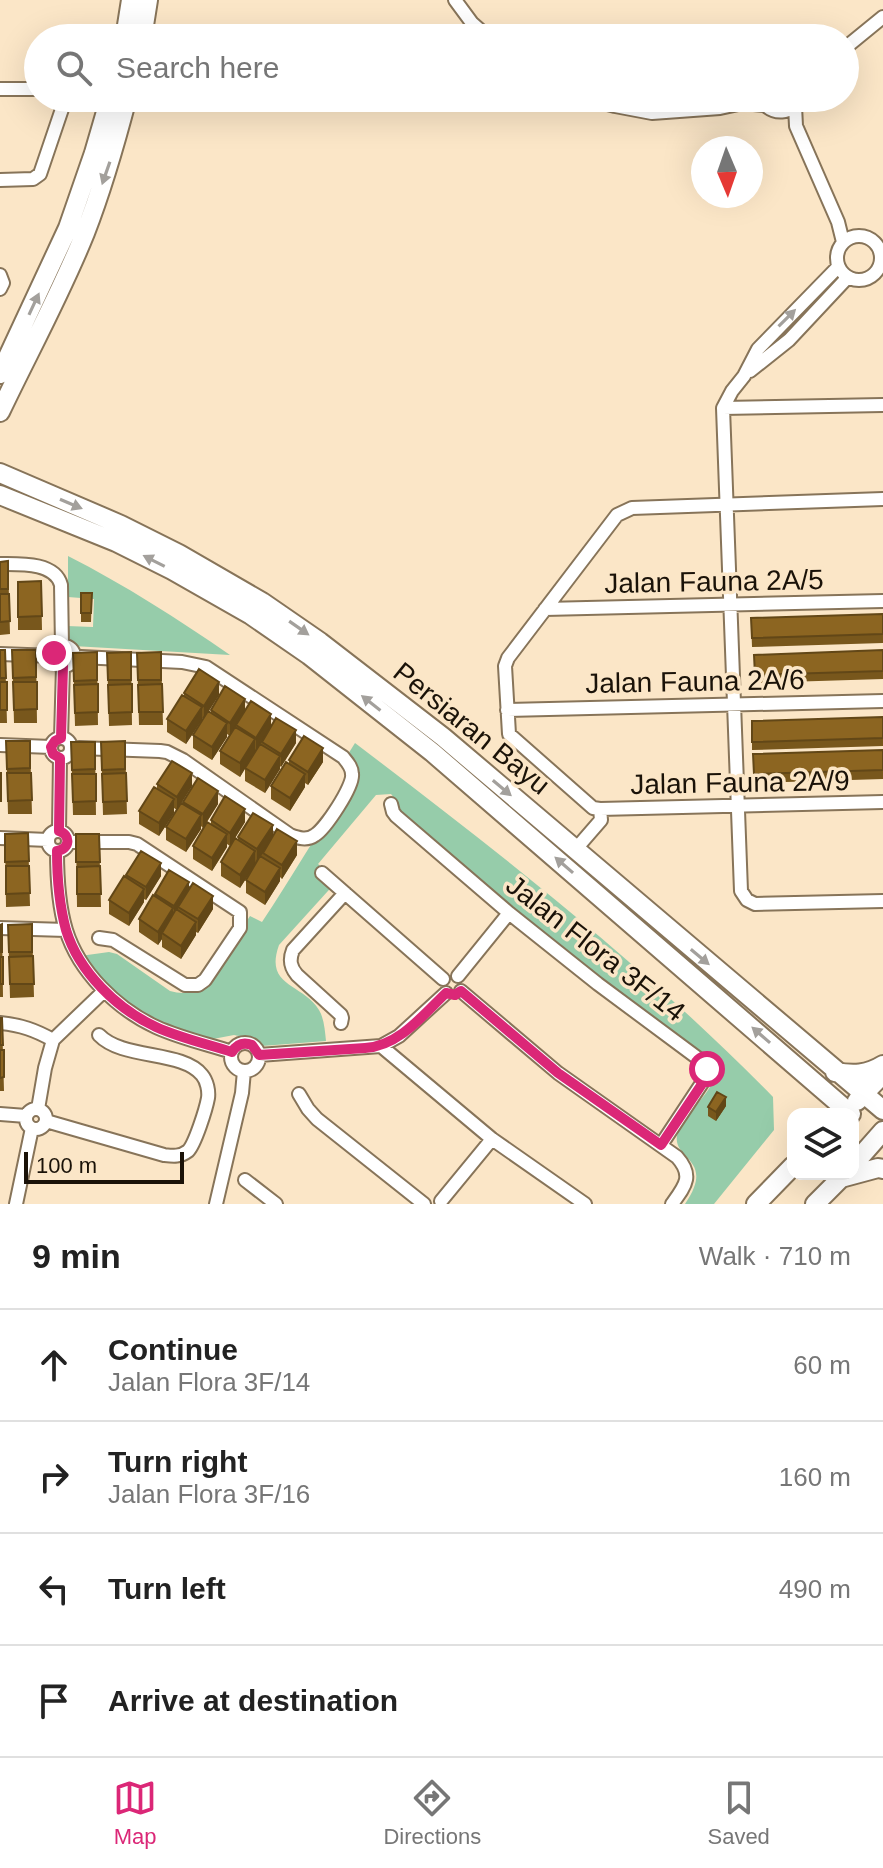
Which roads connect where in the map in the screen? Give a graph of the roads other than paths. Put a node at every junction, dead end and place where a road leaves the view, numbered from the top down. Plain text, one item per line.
1 (131, 0) edge
2 (148, 0) edge
3 (455, 0) edge
4 (883, 17) edge
5 (127, 24) edge
6 (144, 24) edge
7 (473, 24) edge
8 (859, 37) edge
9 (0, 89) edge
10 (24, 89) edge
11 (61, 112) edge
12 (106, 112) edge
13 (123, 112) edge
14 (779, 112) edge
15 (797, 112) edge
16 (796, 126) junction
17 (0, 180) edge
18 (838, 222) junction
19 (857, 235) junction
20 (843, 242) junction
21 (838, 267) junction
22 (881, 268) edge
23 (0, 275) edge
24 (848, 277) junction
25 (869, 278) junction
26 (883, 284) edge
27 (0, 289) edge
28 (0, 374) edge
29 (744, 376) junction
30 (883, 405) edge
31 (723, 408) junction
32 (0, 412) edge
33 (0, 473) edge
34 (0, 495) edge
35 (883, 499) edge
36 (727, 505) junction
37 (0, 564) edge
38 (883, 601) edge
39 (731, 605) junction
40 (545, 609) junction
41 (58, 651) junction
42 (0, 654) edge
43 (74, 656) junction
44 (63, 666) junction
45 (883, 701) edge
46 (734, 705) junction
47 (507, 710) junction
48 (56, 742) junction
49 (0, 745) edge
50 (71, 748) junction
51 (60, 758) junction
52 (883, 802) edge
53 (391, 804) dead end
54 (738, 805) junction
55 (600, 809) junction
56 (0, 838) edge
57 (61, 841) junction
58 (575, 850) junction
59 (322, 873) dead end
60 (345, 893) junction
61 (883, 901) edge
62 (509, 913) junction
63 (0, 928) edge
64 (66, 930) junction
65 (99, 938) dead end
66 (458, 976) junction
67 (443, 979) junction
68 (104, 991) junction
69 (461, 991) junction
70 (446, 993) junction
71 (0, 1023) edge
72 (341, 1023) dead end
73 (99, 1035) dead end
74 (53, 1040) junction
75 (381, 1046) junction
76 (232, 1052) junction
77 (259, 1055) junction
78 (883, 1065) edge
79 (244, 1071) junction
80 (835, 1072) junction
81 (883, 1074) edge
82 (820, 1086) junction
83 (299, 1094) dead end
84 (864, 1094) junction
85 (823, 1108) edge
86 (843, 1108) edge
87 (854, 1108) edge
88 (38, 1109) junction
89 (883, 1110) edge
90 (0, 1114) edge
91 (46, 1121) junction
92 (859, 1121) edge
93 (29, 1122) junction
94 (881, 1137) edge
95 (492, 1139) junction
96 (661, 1145) junction
97 (859, 1159) edge
98 (883, 1169) edge
99 (859, 1170) edge
100 (787, 1172) edge
101 (245, 1180) dead end
102 (838, 1180) edge
103 (442, 1203) edge
104 (16, 1204) edge
105 (216, 1204) edge
106 (276, 1204) edge
107 (425, 1204) edge
108 (585, 1204) edge
109 (672, 1204) edge
110 (756, 1204) edge
111 (815, 1204) edge

1 - 5 main road
2 - 6 main road
3 - 7 street
4 - 8 street
9 - 10 street
11 - 17 street
28 -> 12 main road
13 -> 32 main road
14 - 16 street
15 - 16 street
16 - 18 street
18 - 19 street
18 - 20 street
19 - 20 street
19 - 22 street
20 - 21 street
21 - 24 street
29 -> 21 street
22 - 25 street
23 - 27 street
24 - 25 street
24 - 29 street
25 - 26 street
29 - 31 street
30 - 31 street
31 - 36 street
33 -> 58 main road, Persiaran Bayu
82 -> 34 main road, Persiaran Bayu
35 - 36 street
36 - 39 street
36 - 40 street
37 - 41 street
38 - 39 street, Jalan Fauna 2A/5
39 - 40 street, Jalan Fauna 2A/5
39 - 46 street
40 - 47 street
41 - 42 street
41 - 43 street
41 - 44 street
43 - 44 street
43 - 50 street
44 - 48 street
45 - 46 street, Jalan Fauna 2A/6
46 - 47 street, Jalan Fauna 2A/6
46 - 54 street
47 - 55 street
48 - 49 street
48 - 50 street
48 - 51 street
50 - 51 street
51 - 57 street
52 - 54 street, Jalan Fauna 2A/9
53 - 62 street, Jalan Flora 3F/14
54 - 55 street, Jalan Fauna 2A/9
54 - 61 street
55 - 58 street, Jalan Fauna 2A/9
56 - 57 street
57 - 64 street
57 - 65 street
58 -> 80 main road, Persiaran Bayu
59 - 60 street
60 - 67 street
60 - 72 street
62 - 66 street
62 - 96 street, Jalan Flora 3F/14
63 - 64 street
64 - 68 street
66 - 67 street
66 - 69 street
67 - 70 street
68 - 74 street
68 - 76 street
69 - 70 street
69 - 96 street
70 - 75 street
71 - 74 street
73 - 91 street
74 - 88 street
75 - 77 street
75 - 95 street
76 - 77 street
76 - 79 street
77 - 79 street
78 - 80 main road
79 - 105 street
80 - 84 main road, Persiaran Bayu
81 - 84 main road
82 - 85 main road
82 - 86 main road, Persiaran Bayu
83 - 107 street
84 - 87 main road
84 - 89 main road, Persiaran Bayu
88 - 91 street
88 - 93 street
90 - 93 street
91 - 93 street
92 - 94 main road, Persiaran Bayu
93 - 104 street
94 - 97 main road
95 - 103 street
95 - 108 street
96 - 109 street
98 - 99 main road
100 - 110 main road
101 - 106 street
102 - 111 main road
103 - 107 street

